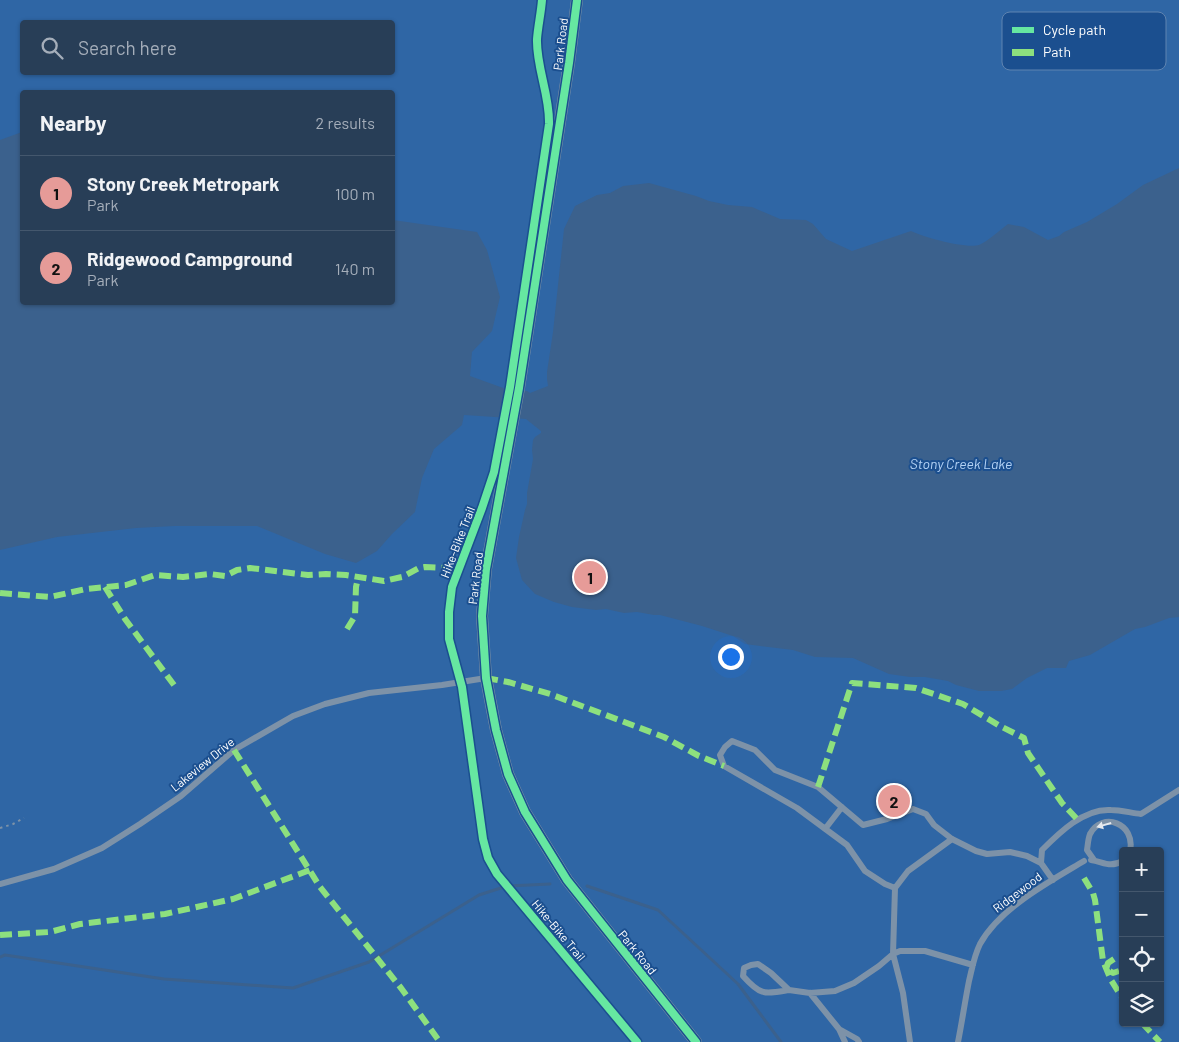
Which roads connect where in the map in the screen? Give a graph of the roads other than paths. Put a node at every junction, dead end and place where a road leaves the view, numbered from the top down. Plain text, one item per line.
1 (577, 0) edge
2 (486, 678) junction
3 (1179, 790) edge
4 (842, 807) junction
5 (825, 829) junction
6 (952, 839) junction
7 (1130, 847) edge
8 (1042, 850) junction
9 (1087, 850) junction
10 (1027, 856) junction
11 (1094, 860) junction
12 (1084, 861) junction
13 (1041, 863) junction
14 (1119, 863) edge
15 (1052, 880) junction
16 (0, 884) edge
17 (895, 888) junction
18 (893, 954) junction
19 (973, 965) junction
20 (789, 990) junction
21 (810, 993) junction
22 (839, 1029) junction
23 (696, 1042) edge
24 (845, 1042) edge
25 (859, 1042) edge
26 (910, 1042) edge
27 (958, 1042) edge

1 - 2 street, Park Road
2 - 16 lane, Lakeview Drive
2 - 23 street, Park Road
3 - 8 lane
4 - 5 lane
4 - 5 lane
4 - 6 lane
5 - 17 lane
6 - 10 lane
6 - 17 lane
7 -> 9 lane
8 - 10 lane
8 - 13 lane
9 - 11 lane
9 - 12 lane
10 - 13 lane
11 - 12 lane, Ridgewood
11 - 14 lane, Ridgewood
12 - 15 lane, Ridgewood
13 - 15 lane
15 - 19 lane, Ridgewood
17 - 18 lane
18 - 19 lane
18 - 21 lane
18 - 26 lane
19 - 27 lane, Ridgewood
20 - 20 lane
20 - 21 lane
21 - 22 lane
22 - 24 lane
22 - 25 lane

